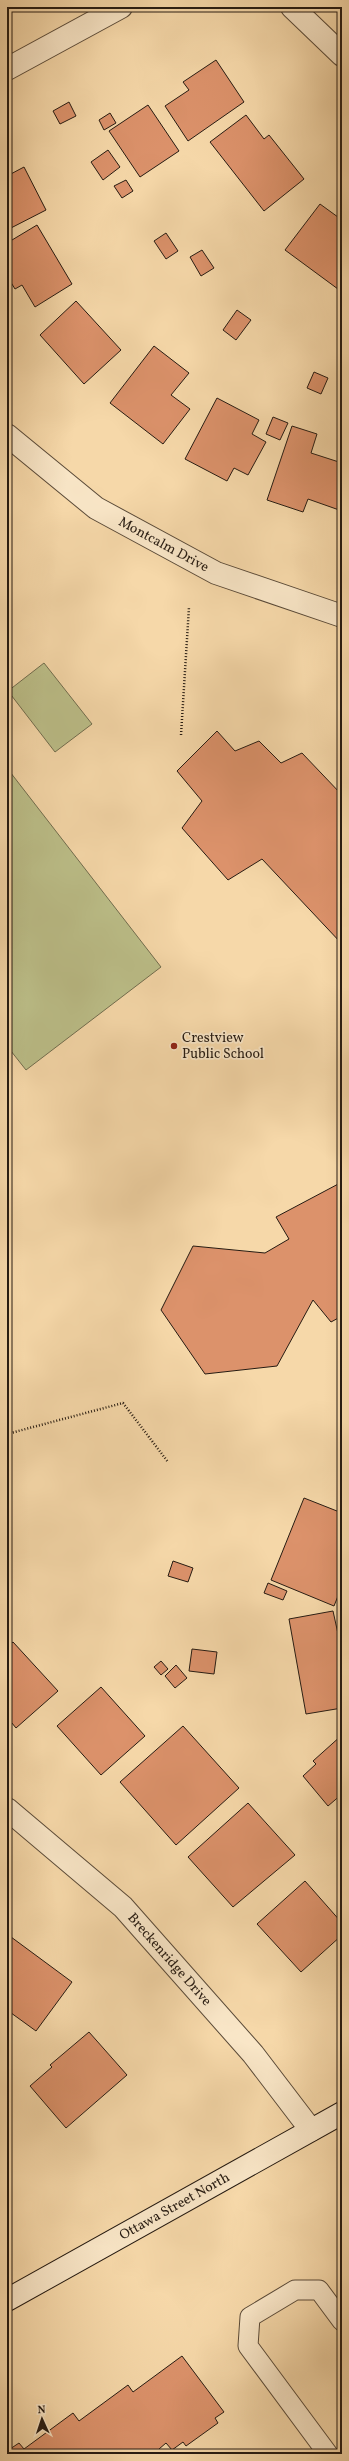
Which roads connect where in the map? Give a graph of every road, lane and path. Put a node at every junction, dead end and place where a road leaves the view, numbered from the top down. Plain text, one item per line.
1 (121, 7) edge
2 (292, 7) edge
3 (342, 55) edge
4 (7, 69) edge
5 (7, 435) edge
6 (190, 607) dead end
7 (342, 616) edge
8 (181, 735) dead end
9 (7, 1434) edge
10 (168, 1462) dead end
11 (7, 1809) edge
12 (342, 2113) edge
13 (311, 2130) junction
14 (7, 2300) edge
15 (342, 2321) edge
16 (328, 2454) edge

1 - 4 street
2 - 3 street
5 - 7 street, Montcalm Drive
6 - 8 path
9 - 10 path
11 - 13 street, Breckenridge Drive
12 - 13 street, Ottawa Street North
13 - 14 street, Ottawa Street North
15 - 16 lane

